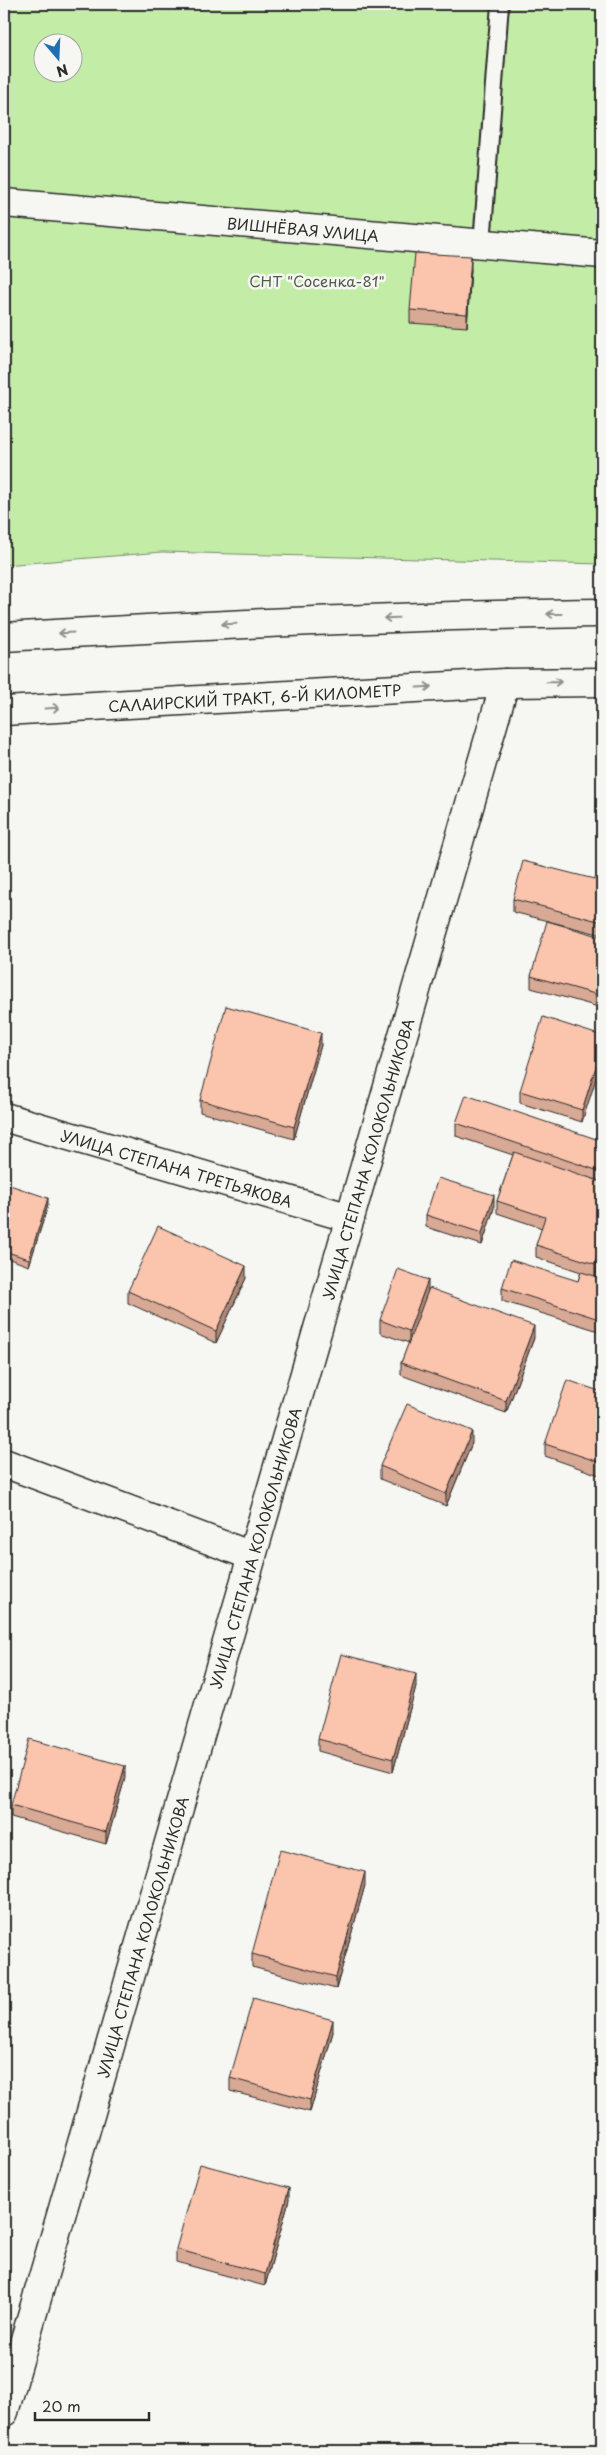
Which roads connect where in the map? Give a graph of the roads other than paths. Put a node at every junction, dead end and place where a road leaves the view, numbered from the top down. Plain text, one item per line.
1 (500, 4) edge
2 (4, 202) edge
3 (482, 244) junction
4 (602, 254) edge
5 (602, 613) edge
6 (4, 637) edge
7 (602, 682) edge
8 (505, 683) junction
9 (4, 711) edge
10 (4, 1117) edge
11 (350, 1218) junction
12 (4, 1464) edge
13 (252, 1556) junction
14 (4, 2412) edge

1 - 3 lane
2 - 3 main road, ВИШНЁВАЯ УЛИЦА
3 - 4 main road, ВИШНЁВАЯ УЛИЦА
5 -> 6 main road
8 -> 7 main road, САЛАИРСКИЙ ТРАКТ, 6-Й КИЛОМЕТР
9 -> 8 main road, САЛАИРСКИЙ ТРАКТ, 6-Й КИЛОМЕТР
8 - 11 main road, УЛИЦА СТЕПАНА КОЛОКОЛЬНИКОВА
10 - 11 main road, УЛИЦА СТЕПАНА ТРЕТЬЯКОВА
11 - 13 main road, УЛИЦА СТЕПАНА КОЛОКОЛЬНИКОВА
12 - 13 main road
13 - 14 main road, УЛИЦА СТЕПАНА КОЛОКОЛЬНИКОВА

